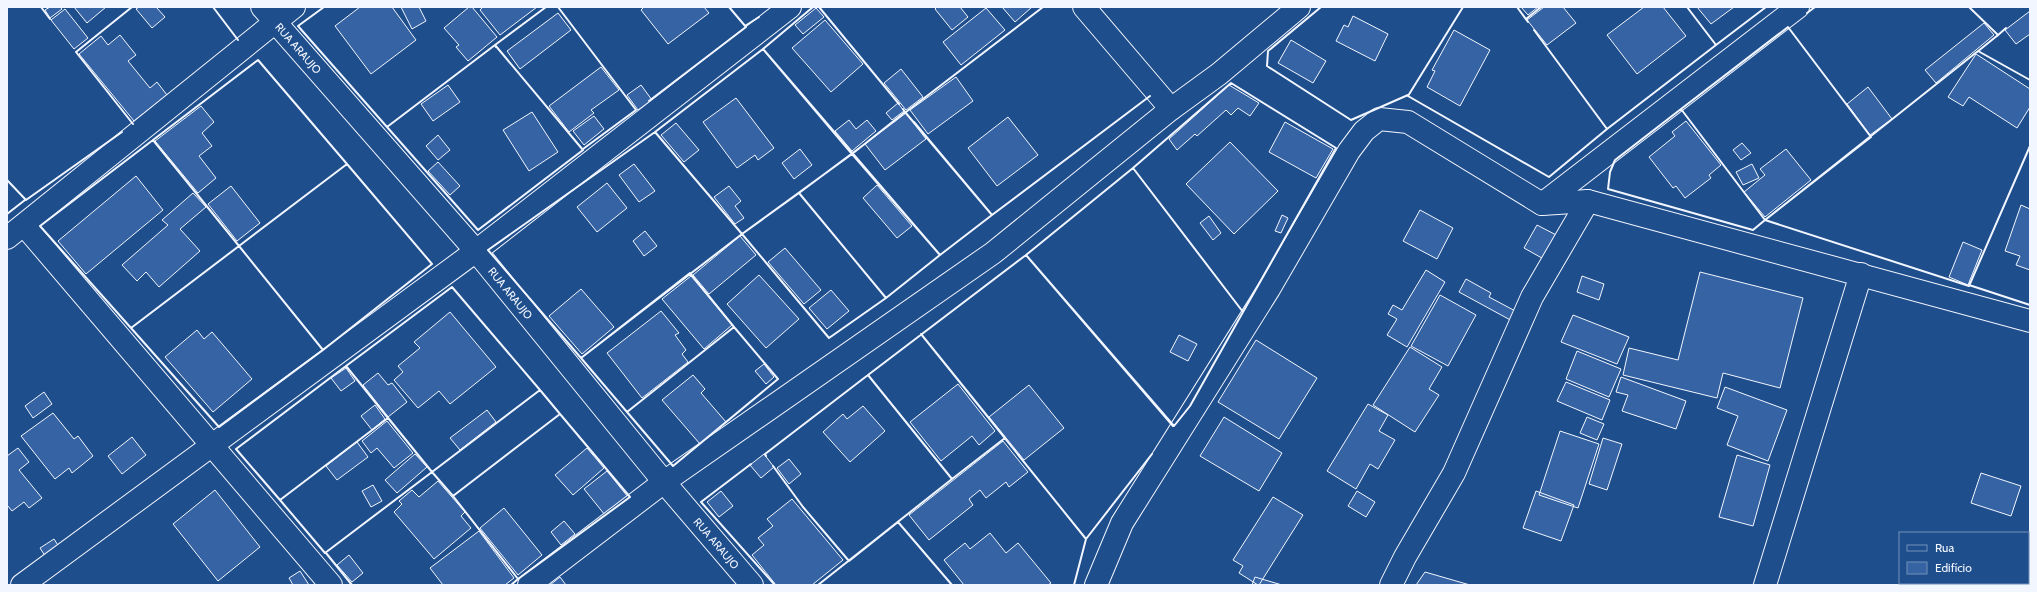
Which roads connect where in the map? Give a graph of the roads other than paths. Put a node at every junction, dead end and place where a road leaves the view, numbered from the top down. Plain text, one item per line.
1 (294, 7) edge
2 (790, 7) edge
3 (1084, 7) edge
4 (1299, 7) edge
5 (1798, 7) edge
6 (268, 14) edge
7 (1171, 109) junction
8 (1588, 200) junction
9 (1542, 204) junction
10 (24, 224) junction
11 (7, 238) edge
12 (476, 252) junction
13 (1861, 274) junction
14 (2030, 321) edge
15 (213, 444) junction
16 (664, 482) junction
17 (22, 585) edge
18 (331, 585) edge
19 (529, 585) edge
20 (752, 585) edge
21 (1096, 585) edge
22 (1391, 585) edge
23 (1765, 585) edge

1 - 6 street
2 - 12 street
3 - 7 street
4 - 7 street
5 - 9 street
6 - 10 street
6 - 12 street, RUA ARAUJO
7 - 16 street
8 - 9 street
8 - 13 street
8 - 22 street
9 - 21 street
10 - 11 street
10 - 15 street
12 - 15 street
12 - 16 street, RUA ARAUJO
13 - 14 street
13 - 23 street
15 - 17 street
15 - 18 street
16 - 19 street
16 - 20 street, RUA ARAUJO

